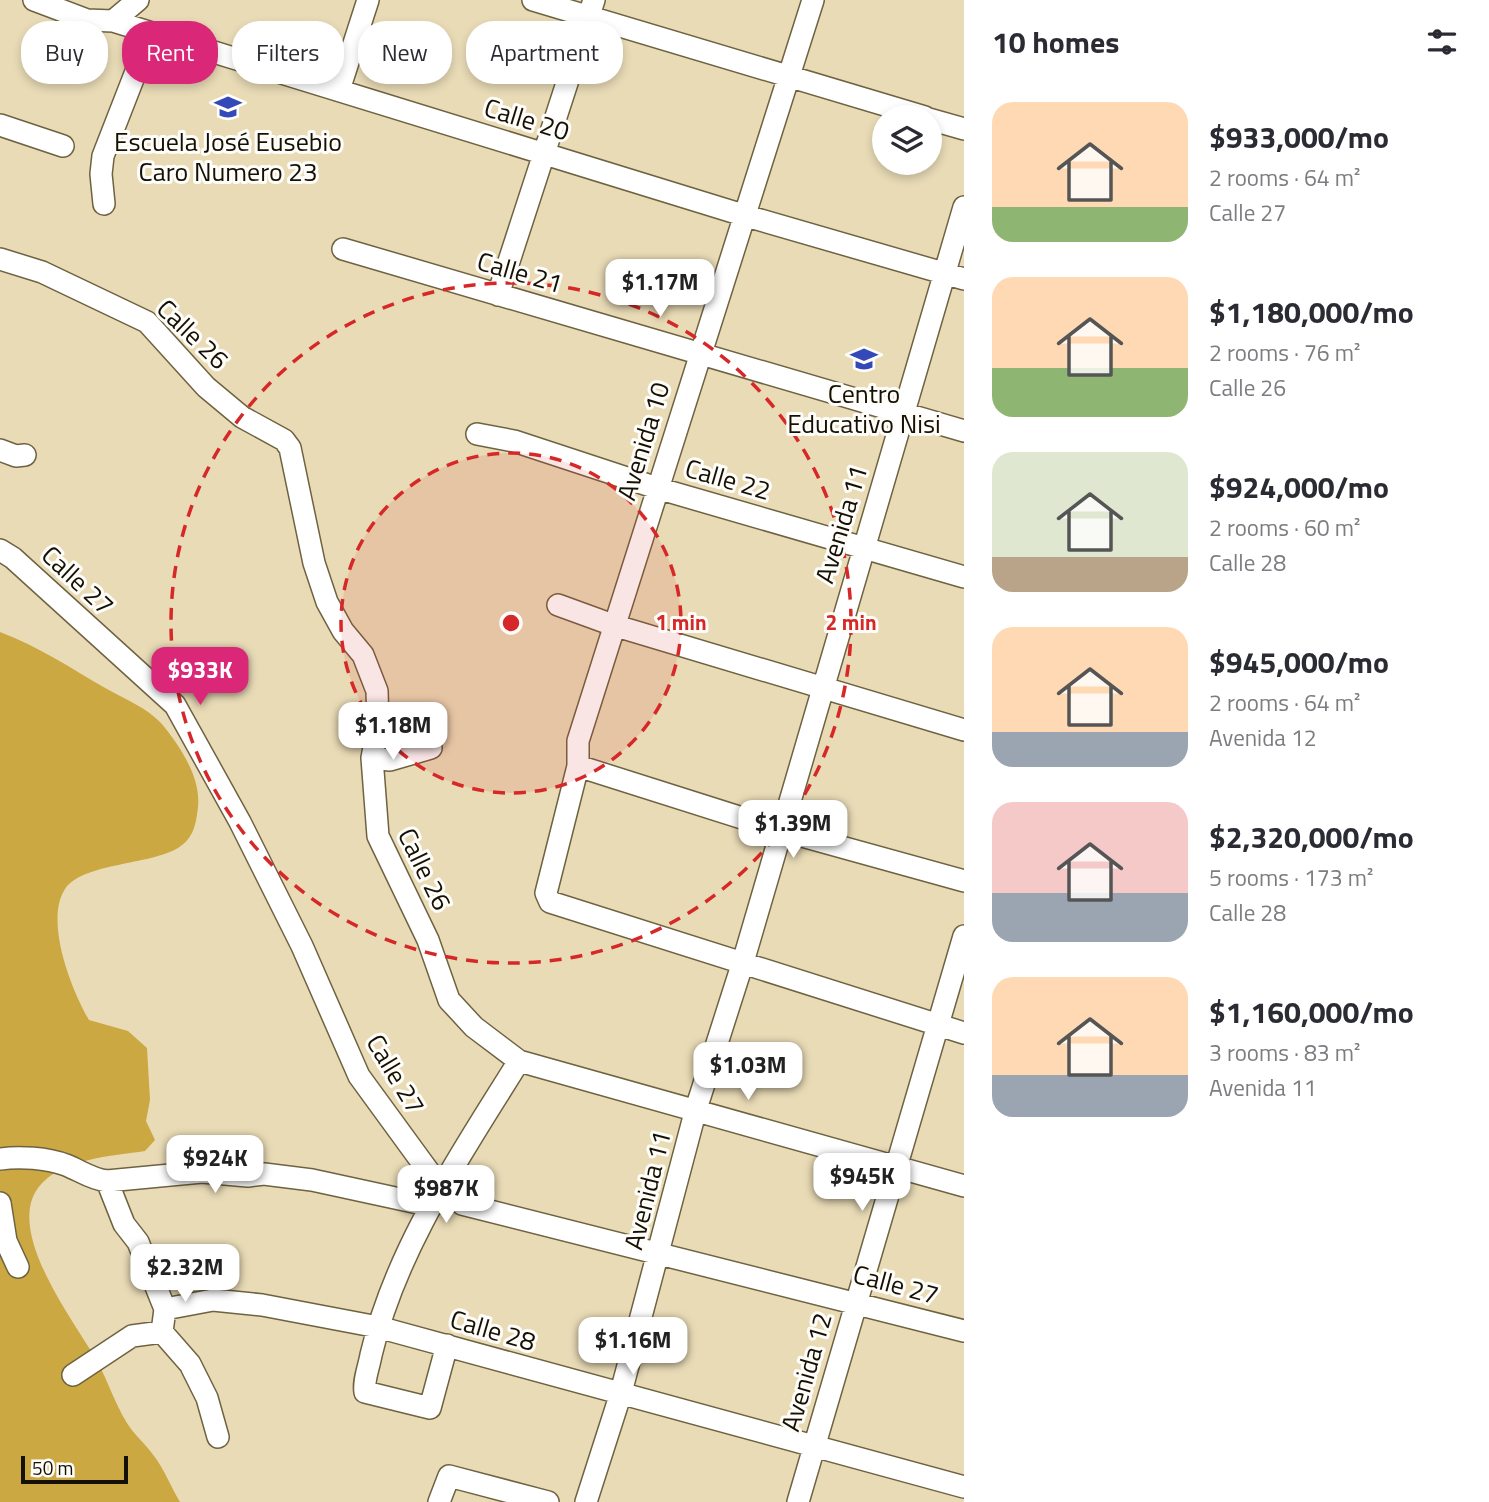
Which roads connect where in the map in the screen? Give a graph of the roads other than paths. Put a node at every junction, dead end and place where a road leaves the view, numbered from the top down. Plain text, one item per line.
1 (34, 0) edge
2 (138, 0) edge
3 (368, 0) edge
4 (533, 0) edge
5 (813, 0) edge
6 (591, 9) edge
7 (113, 21) junction
8 (122, 24) edge
9 (218, 53) edge
10 (790, 77) junction
11 (131, 84) edge
12 (339, 90) junction
13 (884, 105) edge
14 (942, 122) edge
15 (0, 125) edge
16 (964, 129) edge
17 (63, 146) dead end
18 (545, 154) junction
19 (104, 204) dead end
20 (964, 207) edge
21 (743, 215) junction
22 (343, 249) dead end
23 (0, 258) edge
24 (955, 276) edge
25 (498, 295) junction
26 (700, 352) junction
27 (905, 415) junction
28 (964, 431) edge
29 (477, 434) dead end
30 (0, 450) edge
31 (25, 455) dead end
32 (657, 488) junction
33 (862, 547) junction
34 (0, 550) edge
35 (964, 578) edge
36 (558, 605) dead end
37 (613, 625) junction
38 (824, 689) junction
39 (964, 730) edge
40 (430, 748) dead end
41 (372, 758) junction
42 (578, 766) junction
43 (780, 830) junction
44 (964, 881) edge
45 (964, 936) edge
46 (743, 962) junction
47 (936, 1025) junction
48 (964, 1033) edge
49 (519, 1061) junction
50 (696, 1109) junction
51 (0, 1159) edge
52 (898, 1168) junction
53 (107, 1181) junction
54 (964, 1186) edge
55 (436, 1197) junction
56 (0, 1203) edge
57 (659, 1256) junction
58 (18, 1267) dead end
59 (856, 1301) junction
60 (165, 1309) junction
61 (378, 1327) junction
62 (964, 1331) edge
63 (162, 1332) junction
64 (447, 1345) junction
65 (73, 1375) dead end
66 (620, 1395) junction
67 (218, 1437) dead end
68 (813, 1447) junction
69 (964, 1487) edge
70 (439, 1502) edge
71 (548, 1502) edge
72 (586, 1502) edge
73 (798, 1502) edge

1 - 7 street, Calle 20
2 - 7 street
3 - 12 street
4 - 6 street
5 - 10 street, Avenida 10
6 - 10 street
6 - 18 street
7 - 8 street, Calle 20
9 - 12 street, Calle 20
10 - 13 street
10 - 21 street, Avenida 10
11 - 19 street
12 - 18 street, Calle 20
14 - 16 street
15 - 17 street
18 - 21 street, Calle 20
18 - 25 street
20 - 24 street, Avenida 11
21 - 24 street, Calle 20
21 - 26 street, Avenida 10
22 - 25 street, Calle 21
23 - 41 street, Calle 26
24 - 27 street, Avenida 11
25 - 26 street, Calle 21
26 - 27 street, Calle 21
26 - 32 street, Avenida 10
27 - 28 street, Calle 21
27 - 33 street, Avenida 11
29 - 32 street, Calle 22
30 - 31 street
32 - 33 street, Calle 22
32 - 37 street, Avenida 10
33 - 35 street, Calle 22
33 - 38 street, Avenida 11
34 - 55 street, Calle 27
36 - 37 street
37 - 38 street
37 - 42 street, Avenida 10
38 - 39 street
38 - 43 street, Avenida 11
40 - 41 street
41 - 49 street, Calle 26
42 - 43 street
42 - 46 street, Avenida 10
43 - 44 street
43 - 46 street, Avenida 11
45 - 47 street, Avenida 12
46 - 47 street
46 - 50 street, Avenida 11
47 - 48 street
47 - 52 street, Avenida 12
49 - 50 street, Calle 26
49 - 55 street
50 - 52 street, Calle 26
50 - 57 street, Avenida 11
51 - 53 street
52 - 54 street, Calle 26
52 - 59 street, Avenida 12
53 - 55 street
53 - 60 street
55 - 57 street, Calle 27
55 - 61 street
56 - 58 street
57 - 59 street, Calle 27
57 - 66 street, Avenida 11
59 - 62 street, Calle 27
59 - 68 street, Avenida 12
60 - 61 street, Calle 28
60 - 63 street
61 - 64 street, Calle 28
61 - 64 street
63 - 65 street
63 - 67 street
64 - 66 street, Calle 28
66 - 68 street, Calle 28
66 - 72 street, Avenida 11
68 - 69 street, Calle 28
68 - 73 street, Avenida 12
70 - 71 street

